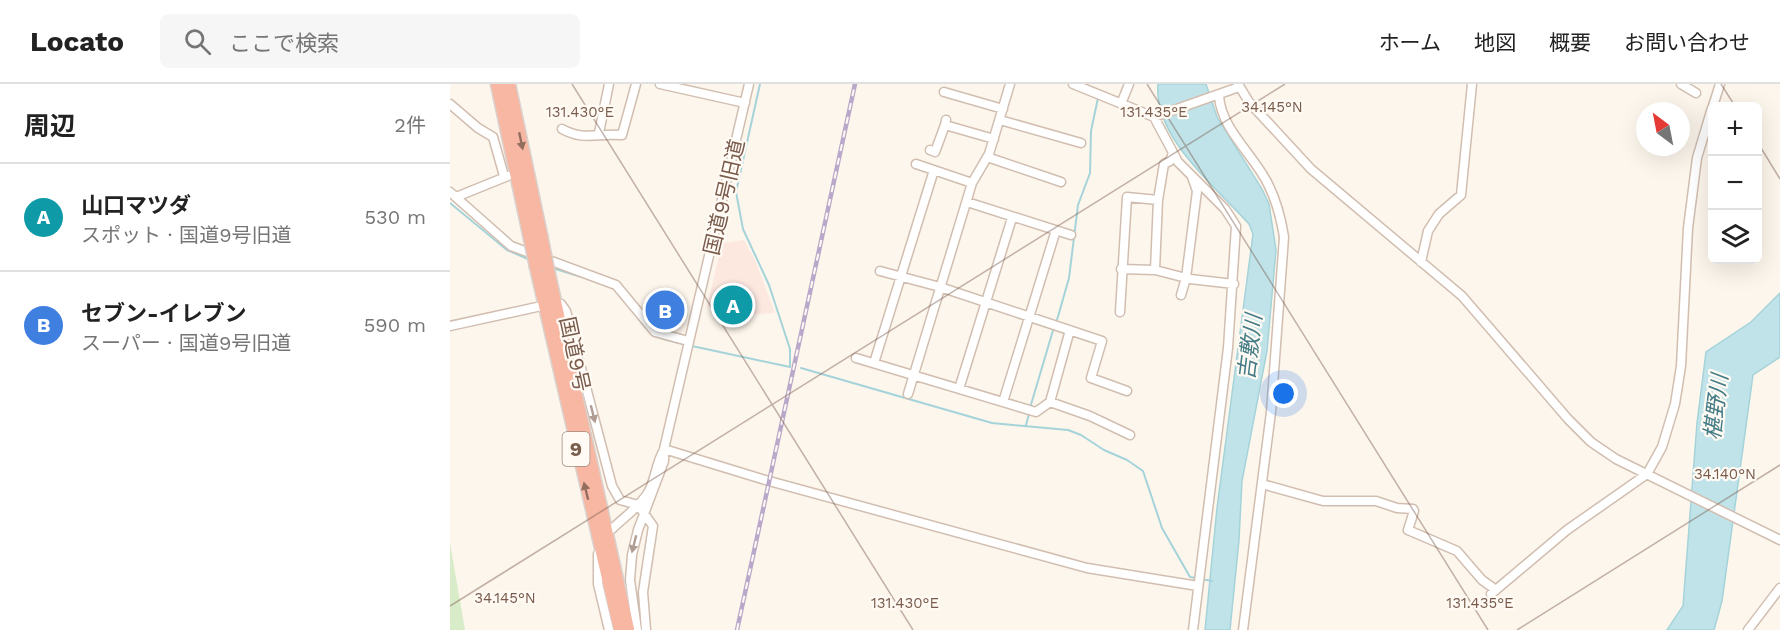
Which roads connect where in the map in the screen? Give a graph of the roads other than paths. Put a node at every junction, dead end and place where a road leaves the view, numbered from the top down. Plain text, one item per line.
1 (497, 84) edge
2 (509, 84) edge
3 (609, 84) edge
4 (636, 84) edge
5 (660, 84) edge
6 (749, 84) edge
7 (1010, 84) edge
8 (1073, 84) edge
9 (1129, 84) edge
10 (1472, 84) edge
11 (1681, 84) edge
12 (1720, 84) edge
13 (1239, 85) edge
14 (1093, 88) edge
15 (944, 92) dead end
16 (1696, 93) dead end
17 (1219, 96) junction
18 (1715, 102) edge
19 (745, 103) junction
20 (450, 104) edge
21 (1121, 104) junction
22 (1003, 109) junction
23 (1157, 116) junction
24 (1000, 120) junction
25 (1708, 123) edge
26 (562, 129) dead end
27 (599, 133) junction
28 (994, 139) junction
29 (1081, 143) dead end
30 (935, 152) dead end
31 (1173, 153) junction
32 (987, 158) junction
33 (916, 164) dead end
34 (934, 170) junction
35 (1191, 174) junction
36 (510, 175) junction
37 (1061, 182) dead end
38 (972, 183) junction
39 (453, 194) edge
40 (1158, 200) junction
41 (967, 202) junction
42 (1012, 218) junction
43 (1056, 230) junction
44 (535, 235) junction
45 (1071, 235) dead end
46 (1421, 262) junction
47 (1121, 269) junction
48 (1155, 270) junction
49 (880, 271) dead end
50 (900, 276) junction
51 (1186, 278) junction
52 (1234, 284) junction
53 (940, 287) junction
54 (1181, 295) dead end
55 (985, 303) junction
56 (550, 304) junction
57 (1120, 312) dead end
58 (1030, 315) junction
59 (450, 326) edge
60 (1070, 330) junction
61 (688, 341) junction
62 (856, 357) dead end
63 (874, 363) junction
64 (913, 375) junction
65 (959, 389) junction
66 (1127, 391) dead end
67 (908, 394) dead end
68 (1003, 402) junction
69 (1050, 402) junction
70 (1130, 435) dead end
71 (664, 449) junction
72 (1650, 476) junction
73 (1262, 484) junction
74 (638, 505) junction
75 (646, 514) junction
76 (612, 529) dead end
77 (1780, 540) edge
78 (598, 554) dead end
79 (1198, 585) junction
80 (1780, 588) edge
81 (609, 630) edge
82 (620, 630) edge
83 (628, 630) edge
84 (637, 630) edge
85 (646, 630) edge
86 (1193, 630) edge
87 (1243, 630) edge
88 (1748, 630) edge

1 - 36 highway, 国道9号 / 9
2 -> 44 highway, 国道9号 / 9
3 - 27 street
4 - 27 street
5 - 19 street
6 - 19 street, 国道9号旧道
7 - 22 street
8 - 14 street
9 - 21 street
10 - 46 street
11 - 16 street
12 - 18 street
13 - 17 street
13 - 46 street
14 - 21 street
15 - 22 street
17 - 23 street
17 - 73 street
19 - 61 street, 国道9号旧道
20 - 36 street
21 - 23 street
22 - 24 street
23 - 31 street
24 - 28 street
24 - 29 street
25 - 72 street
26 - 27 street
28 - 30 street
28 - 32 street
31 - 35 street
31 - 40 street
32 - 37 street
32 - 38 street
33 - 34 street
34 - 38 street
34 - 50 street
35 - 51 street
35 - 52 street
36 - 39 street
36 - 44 highway, 国道9号 / 9
38 - 41 street
39 - 61 street
40 - 47 street
40 - 48 street
41 - 42 street
41 - 53 street
42 - 43 street
42 - 55 street
43 - 45 street
43 - 58 street
44 - 56 highway, 国道9号 / 9, bridge
46 - 72 street
47 - 48 street
47 - 57 street
48 - 51 street
49 - 50 street
50 - 53 street
50 - 63 street
51 - 52 street
51 - 54 street
52 - 79 street
53 - 55 street
53 - 64 street
55 - 58 street
55 - 65 street
56 - 59 street
56 -> 74 street
82 -> 56 highway, 国道9号 / 9
56 - 83 highway, 国道9号 / 9
58 - 60 street
58 - 68 street
60 - 66 street
60 - 69 street
61 - 71 street, 国道9号旧道
62 - 63 street
63 - 64 street
64 - 65 street
64 - 67 street
65 - 68 street
68 - 69 street
69 - 70 street
71 - 74 street, 国道9号旧道
71 - 75 street, 国道9号旧道
71 - 79 street
72 - 73 street
72 - 77 street
73 - 87 street
74 - 75 street
74 - 76 street, 国道9号旧道
75 -> 84 street, 国道9号旧道
75 - 85 street
78 - 81 street
79 - 86 street
80 - 88 street

